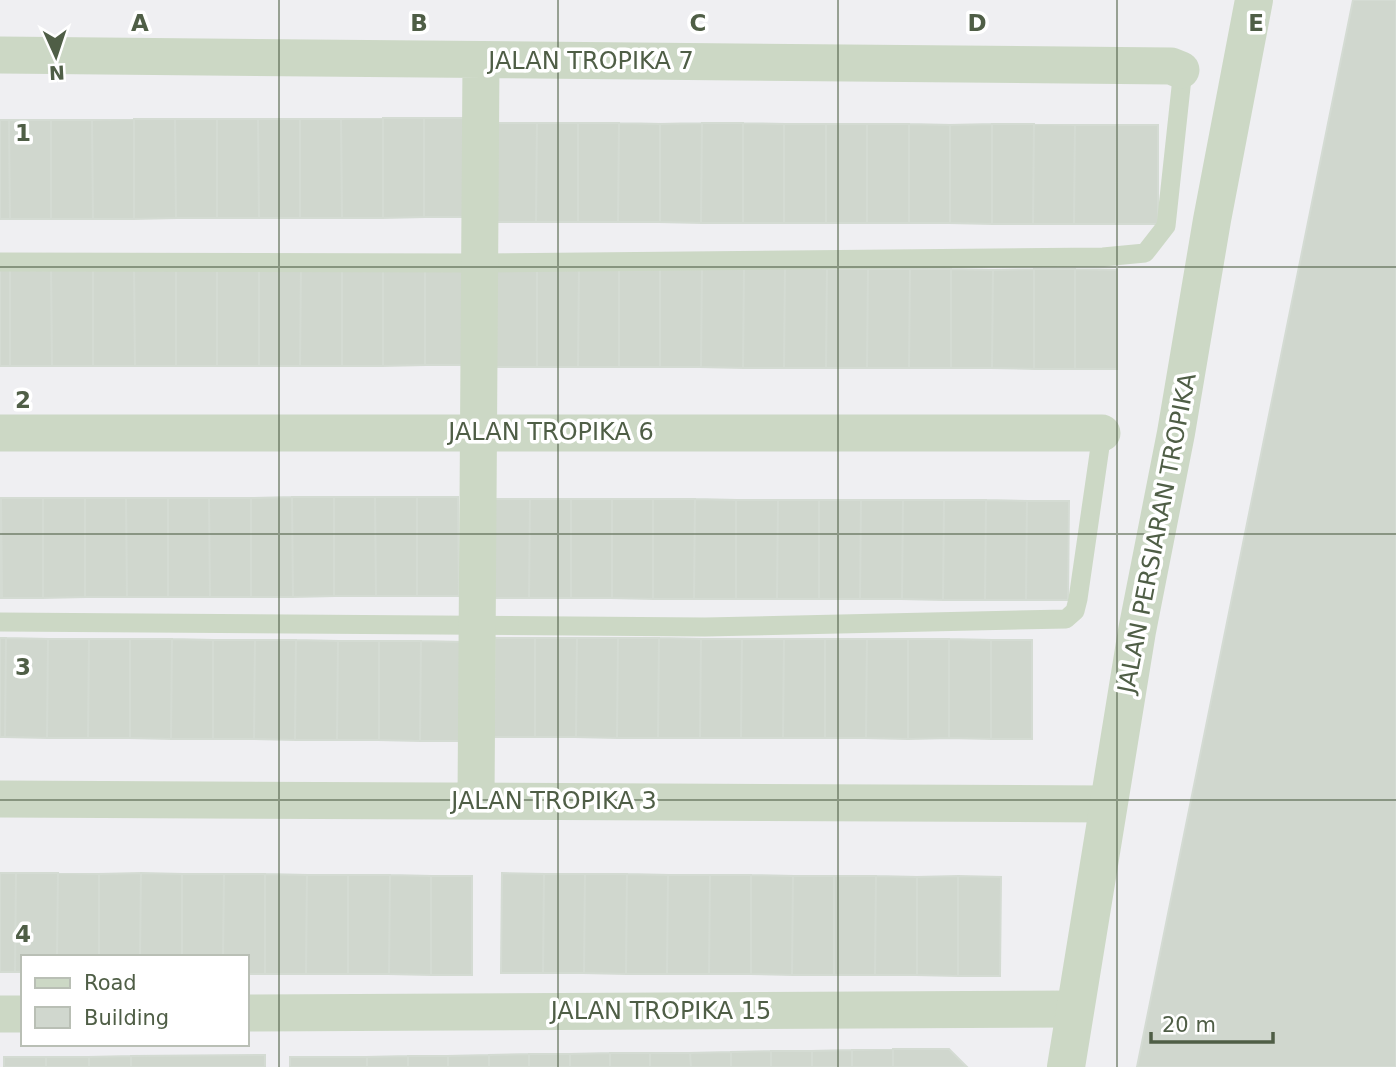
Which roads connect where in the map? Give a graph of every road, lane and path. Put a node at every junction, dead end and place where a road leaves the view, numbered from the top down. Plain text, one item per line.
1 (1254, 0) edge
2 (0, 55) edge
3 (481, 60) junction
4 (1181, 70) joint
5 (0, 262) edge
6 (480, 263) junction
7 (478, 432) junction
8 (0, 433) edge
9 (1102, 433) joint
10 (0, 622) edge
11 (478, 625) junction
12 (0, 799) edge
13 (476, 800) junction
14 (1108, 804) junction
15 (1075, 1009) junction
16 (248, 1013) edge
17 (0, 1014) edge
18 (21, 1014) edge
19 (1066, 1067) edge

1 - 14 street, JALAN PERSIARAN TROPIKA
2 - 3 street, JALAN TROPIKA 7
3 - 4 street, JALAN TROPIKA 7
3 - 6 street
4 - 6 lane
5 - 6 lane
6 - 7 street
7 - 8 street, JALAN TROPIKA 6
7 - 9 street, JALAN TROPIKA 6
7 - 11 street
9 - 11 lane
10 - 11 lane
11 - 13 street
12 - 13 street, JALAN TROPIKA 3
13 - 14 street, JALAN TROPIKA 3
14 - 15 street, JALAN PERSIARAN TROPIKA
15 - 16 street, JALAN TROPIKA 15
15 - 19 street, JALAN PERSIARAN TROPIKA
17 - 18 street

